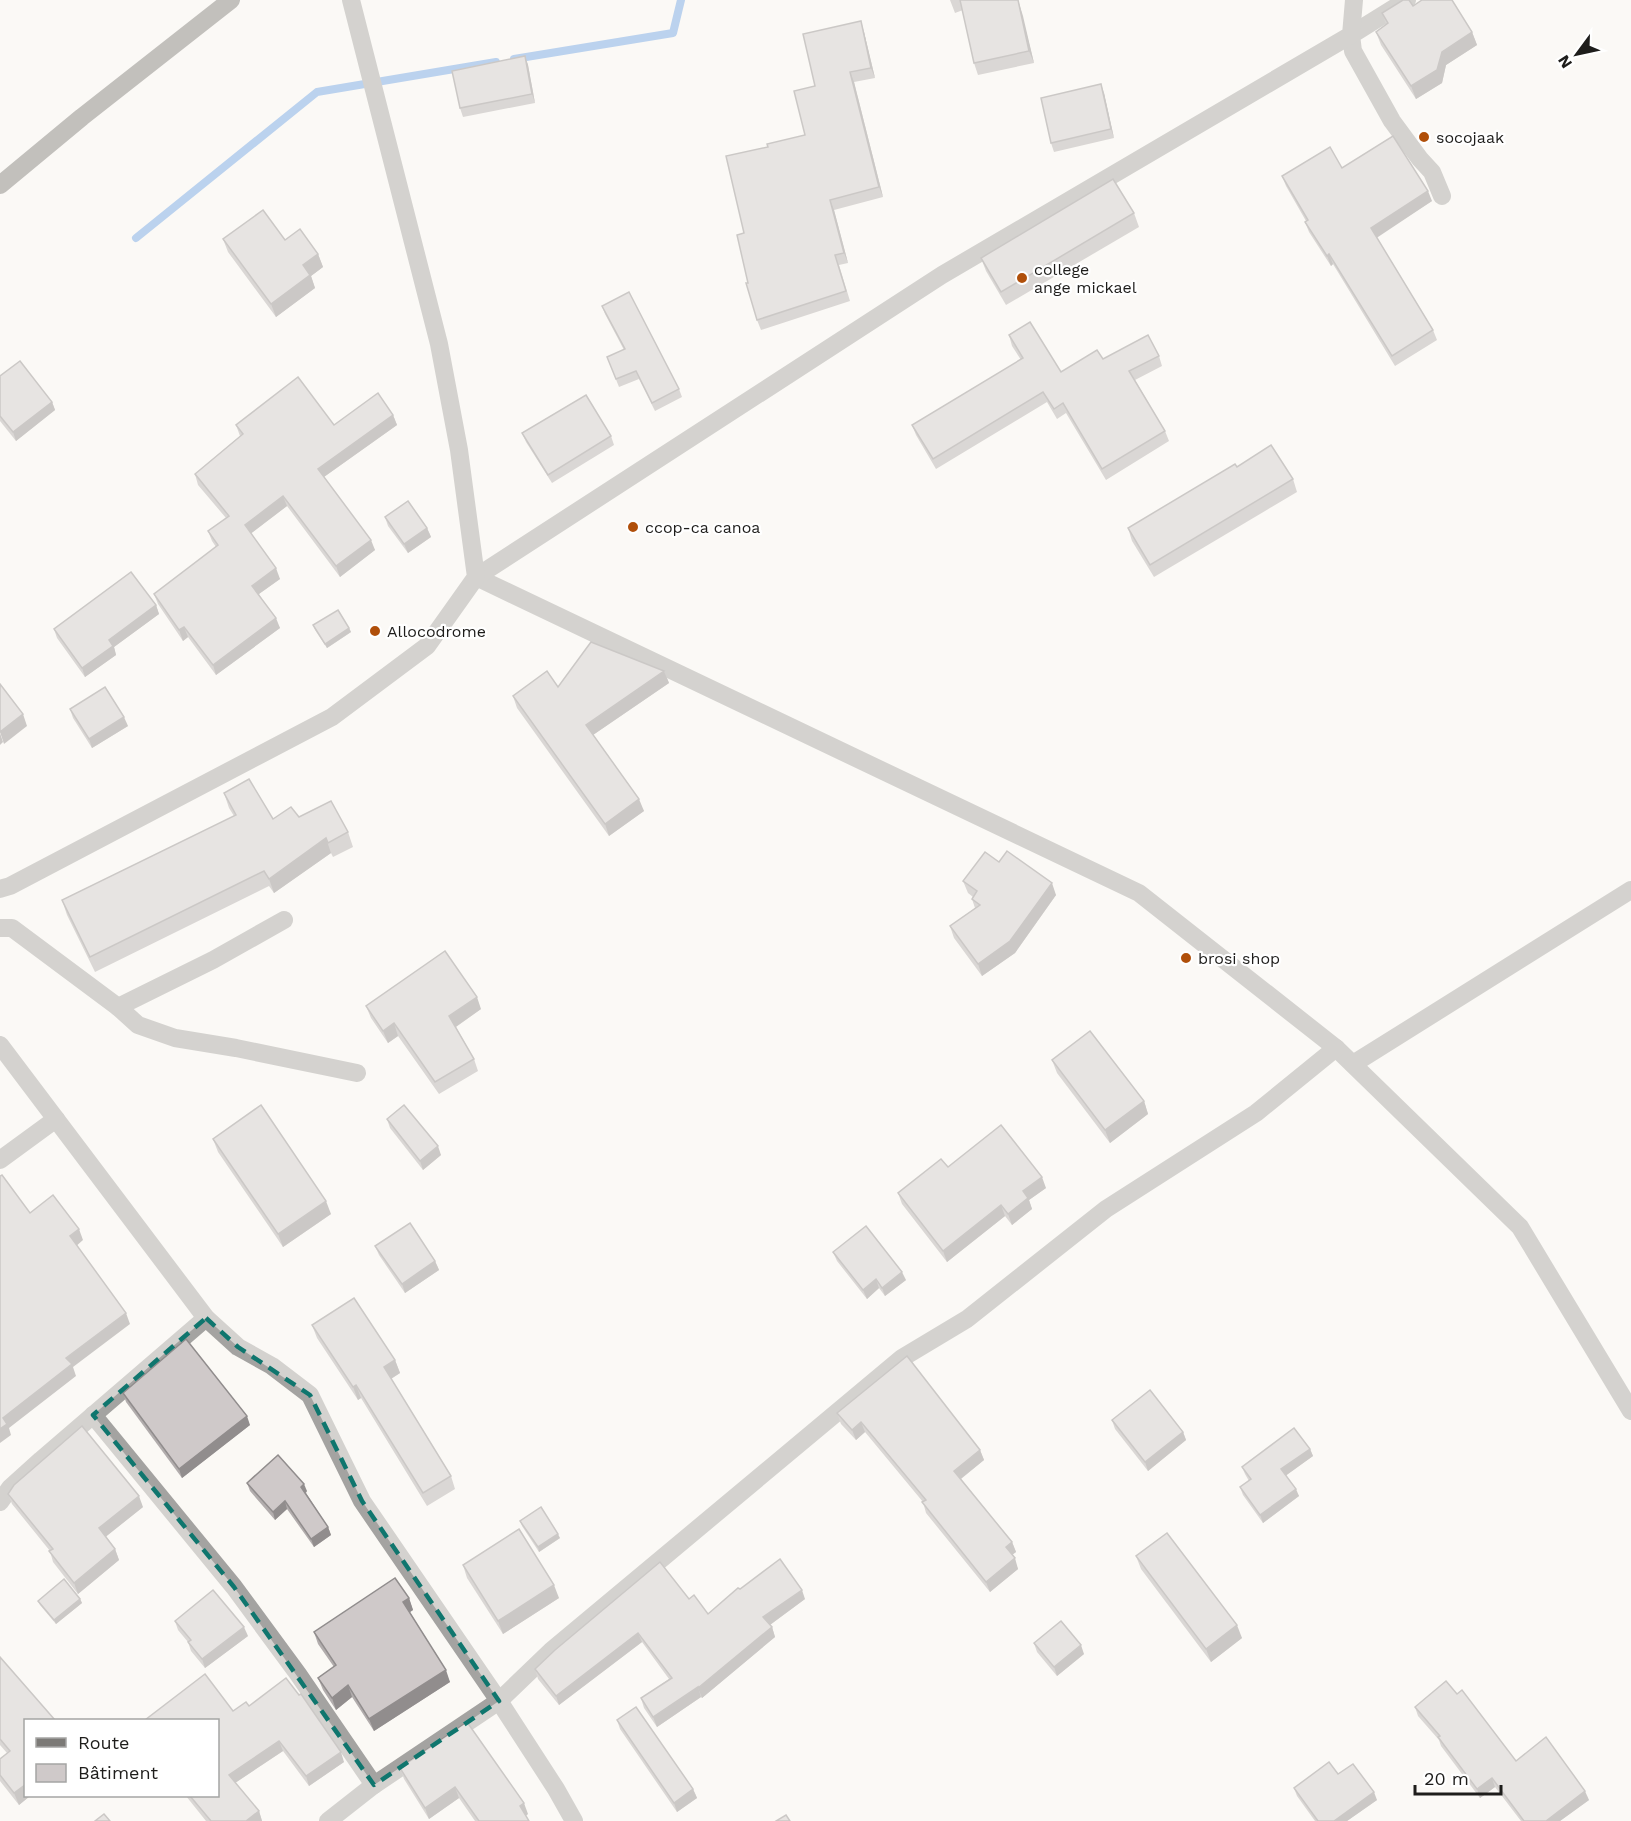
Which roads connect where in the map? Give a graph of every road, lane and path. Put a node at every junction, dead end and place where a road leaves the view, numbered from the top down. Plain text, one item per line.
1 (231, 0) edge
2 (351, 0) edge
3 (1354, 0) edge
4 (1407, 0) edge
5 (1351, 35) junction
6 (0, 185) edge
7 (1443, 196) dead end
8 (476, 577) junction
9 (0, 889) edge
10 (1631, 890) edge
11 (284, 920) dead end
12 (0, 928) edge
13 (118, 1007) junction
14 (0, 1045) edge
15 (1336, 1048) junction
16 (1353, 1064) junction
17 (357, 1073) dead end
18 (56, 1119) junction
19 (0, 1160) edge
20 (206, 1318) junction
21 (1631, 1411) edge
22 (93, 1415) junction
23 (0, 1502) edge
24 (499, 1701) junction
25 (374, 1785) junction
26 (328, 1821) edge
27 (574, 1821) edge

1 - 6 main road
2 - 8 street
3 - 5 street
4 - 5 street
5 - 7 street
5 - 8 street
8 - 9 street
8 - 15 street
10 - 16 street
11 - 13 street
12 - 13 street
13 - 17 street
14 - 18 street
15 - 16 street
15 - 24 street
16 - 21 street
18 - 19 street
18 - 20 street
20 - 22 street
20 - 24 street
22 - 23 street
22 - 25 street
24 - 25 street
24 - 27 street
25 - 26 street

